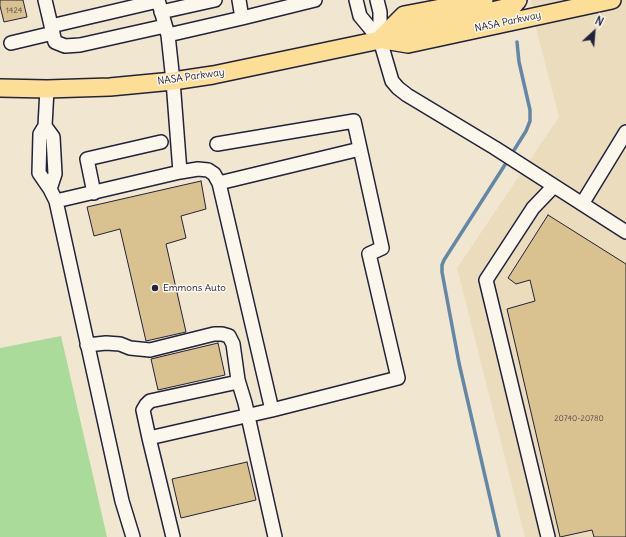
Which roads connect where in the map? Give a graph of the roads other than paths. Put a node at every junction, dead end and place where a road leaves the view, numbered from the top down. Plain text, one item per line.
1 (46, 0) edge
2 (215, 0) edge
3 (238, 0) edge
4 (315, 0) edge
5 (356, 0) edge
6 (377, 0) edge
7 (484, 0) edge
8 (518, 0) edge
9 (612, 0) edge
10 (587, 3) edge
11 (159, 4) edge
12 (242, 18) junction
13 (52, 30) junction
14 (167, 30) junction
15 (380, 40) junction
16 (11, 43) dead end
17 (173, 81) junction
18 (0, 88) edge
19 (47, 89) junction
20 (626, 132) edge
21 (161, 142) dead end
22 (217, 144) dead end
23 (360, 149) junction
24 (180, 172) junction
25 (218, 182) junction
26 (554, 186) junction
27 (94, 193) junction
28 (56, 201) junction
29 (582, 204) junction
30 (626, 232) edge
31 (87, 345) junction
32 (238, 382) junction
33 (272, 410) junction
34 (248, 416) junction
35 (150, 438) junction
36 (133, 537) edge
37 (173, 537) edge
38 (275, 537) edge
39 (548, 537) edge

1 - 13 street
2 - 11 street
3 - 12 street
4 - 12 street
5 - 15 street
6 - 15 street
7 - 15 main road
8 - 15 main road, NASA Parkway
9 - 10 main road, NASA Parkway
10 - 15 main road, NASA Parkway
11 - 13 street
11 - 14 street
12 - 14 street
13 - 14 street
13 - 16 street
14 - 17 street
15 - 17 main road, NASA Parkway
15 - 26 street
17 - 19 main road, NASA Parkway
17 - 24 street
18 - 19 main road, NASA Parkway
19 - 28 street
20 - 29 street
21 - 27 street
22 - 23 street
23 - 25 street
23 - 33 street
24 - 25 street
24 - 27 street
25 - 33 street
26 - 29 street
26 - 39 street
27 - 28 street
28 - 31 street
29 - 30 street
31 - 32 street
31 - 36 street
32 - 34 street
32 - 35 street
33 - 34 street
34 - 35 street
34 - 38 street
35 - 37 street

